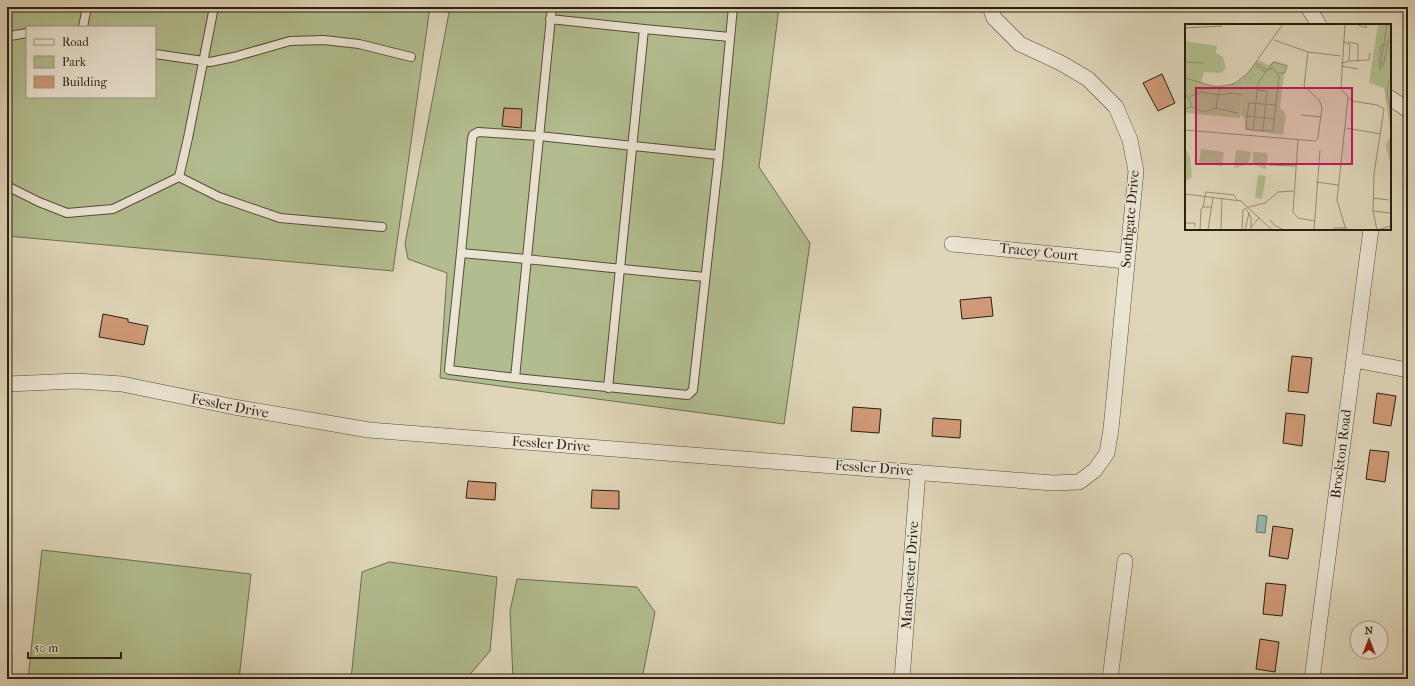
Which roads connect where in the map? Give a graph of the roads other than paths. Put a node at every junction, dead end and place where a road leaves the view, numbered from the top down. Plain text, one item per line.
1 (87, 7) edge
2 (214, 7) edge
3 (552, 7) edge
4 (733, 7) edge
5 (990, 7) edge
6 (1308, 7) edge
7 (550, 19) junction
8 (1318, 24) edge
9 (83, 26) edge
10 (644, 29) junction
11 (26, 34) edge
12 (7, 37) edge
13 (730, 37) junction
14 (156, 54) edge
15 (411, 57) dead end
16 (203, 61) junction
17 (1391, 99) edge
18 (1408, 110) edge
19 (539, 136) junction
20 (633, 146) junction
21 (719, 155) junction
22 (179, 177) junction
23 (7, 186) edge
24 (382, 227) dead end
25 (1371, 230) edge
26 (952, 244) dead end
27 (461, 253) junction
28 (526, 259) junction
29 (1126, 261) junction
30 (620, 270) junction
31 (705, 277) junction
32 (1354, 360) junction
33 (1408, 370) edge
34 (515, 378) junction
35 (7, 384) edge
36 (608, 388) junction
37 (1095, 470) joint
38 (918, 472) junction
39 (1125, 561) dead end
40 (902, 679) edge
41 (1110, 679) edge
42 (1312, 679) edge

1 - 9 lane
2 - 16 lane
3 - 7 lane
4 - 13 lane
5 - 29 street, Southgate Drive
6 - 8 street
7 - 10 lane
7 - 19 lane
10 - 13 lane
10 - 20 lane
11 - 12 lane
13 - 21 lane
14 - 16 lane
15 - 16 lane
16 - 22 lane
17 - 18 street
19 - 20 lane
19 - 27 lane
19 - 28 lane
20 - 21 lane
20 - 30 lane
21 - 31 lane
22 - 23 lane
22 - 24 lane
25 - 32 street, Brockton Road
26 - 29 street, Tracey Court
27 - 28 lane
27 - 34 lane
28 - 30 lane
28 - 34 lane
29 - 37 street, Southgate Drive
30 - 31 lane
30 - 36 lane
31 - 36 lane
32 - 33 street
32 - 42 street, Brockton Road
34 - 36 lane
35 - 38 street, Fessler Drive
37 - 38 street, Fessler Drive
38 - 40 street, Manchester Drive
39 - 41 street

